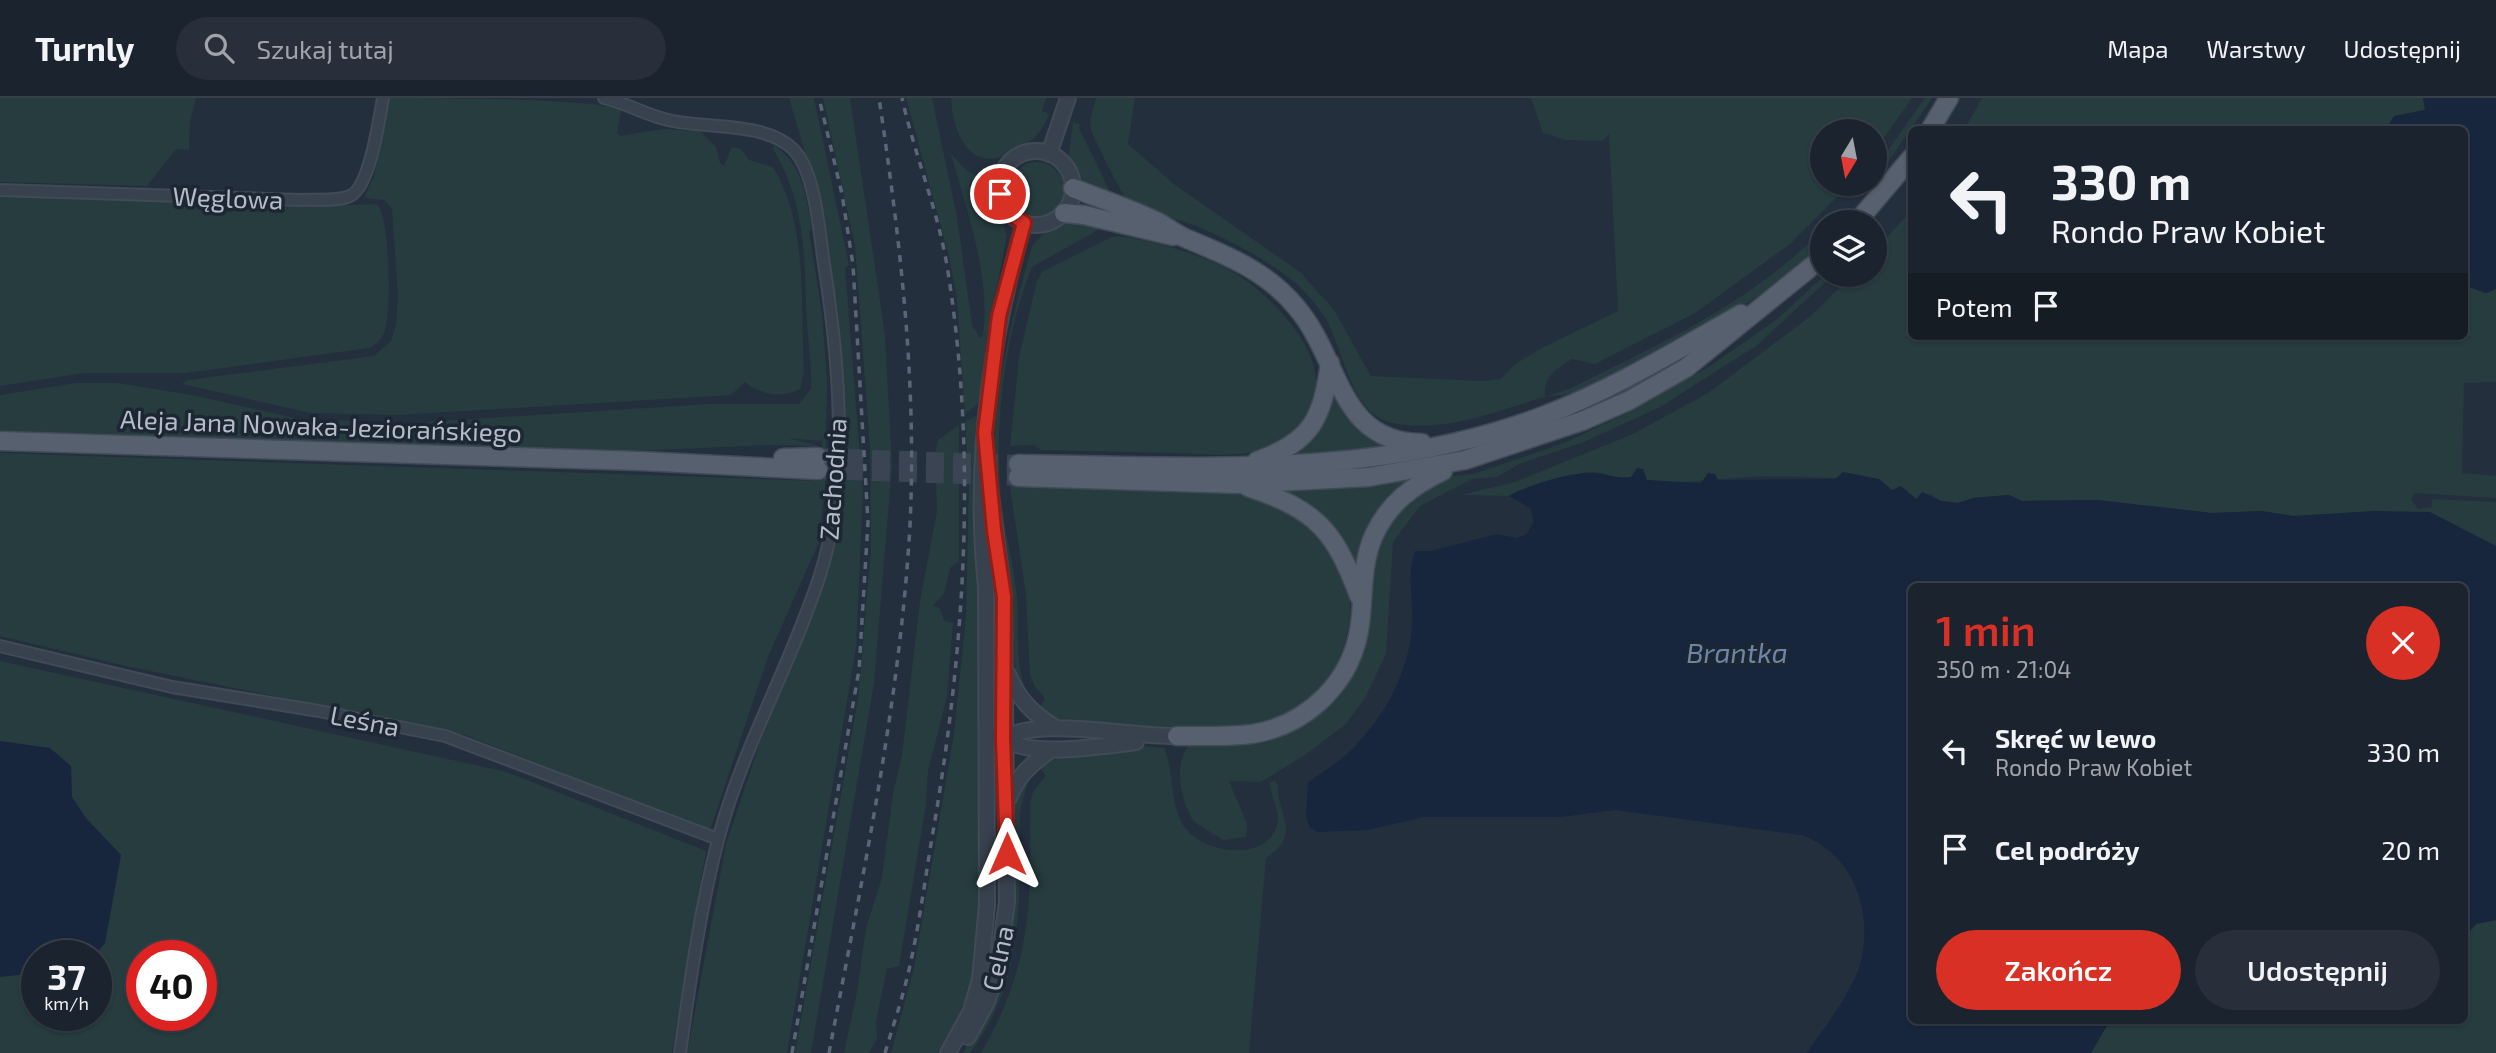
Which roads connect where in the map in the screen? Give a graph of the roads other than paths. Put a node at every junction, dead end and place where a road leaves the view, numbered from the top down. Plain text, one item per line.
1 (383, 98) edge
2 (604, 98) edge
3 (1068, 98) edge
4 (1949, 98) edge
5 (1932, 126) edge
6 (1049, 154) junction
7 (1908, 162) edge
8 (1073, 188) junction
9 (0, 190) edge
10 (1867, 210) edge
11 (1064, 213) junction
12 (1024, 223) junction
13 (1184, 237) junction
14 (1810, 269) edge
15 (1801, 277) junction
16 (1330, 363) junction
17 (985, 433) junction
18 (0, 441) edge
19 (1464, 441) junction
20 (1465, 460) junction
21 (818, 464) tunnel mouth
22 (1018, 471) tunnel mouth
23 (1238, 475) junction
24 (1360, 598) junction
25 (0, 646) edge
26 (1006, 670) junction
27 (986, 705) junction
28 (1056, 728) junction
29 (1170, 736) junction
30 (1003, 739) junction
31 (1051, 750) junction
32 (987, 779) junction
33 (1007, 806) junction
34 (718, 839) junction
35 (680, 1053) edge
36 (950, 1053) edge

1 - 9 street, Węglowa
2 - 34 street, Zachodnia
3 - 6 street
4 - 5 main road
6 - 8 street
6 - 12 street
7 - 10 main road
8 - 11 street
8 - 13 main road
11 - 12 street
11 - 13 main road
12 - 17 street, Celna
13 - 16 main road
14 - 15 main road
15 - 19 main road
15 - 20 main road
16 - 19 main road
16 - 23 main road
17 - 26 street, Celna
17 - 27 street, Celna
18 - 21 main road, Aleja Jana Nowaka-Jeziorańskiego
19 - 23 main road
20 - 23 main road
20 - 24 main road
22 - 23 main road
23 - 24 main road
24 - 29 main road
25 - 34 street, Leśna
26 - 28 street
26 - 30 street, Celna
27 - 30 street
27 - 32 street, Celna
28 - 29 street
28 - 30 street
29 - 31 street
30 - 31 street
30 - 32 street
30 - 33 street, Celna
31 - 33 street
32 - 36 street, Celna
33 - 36 street, Celna
34 - 35 street, Zachodnia

